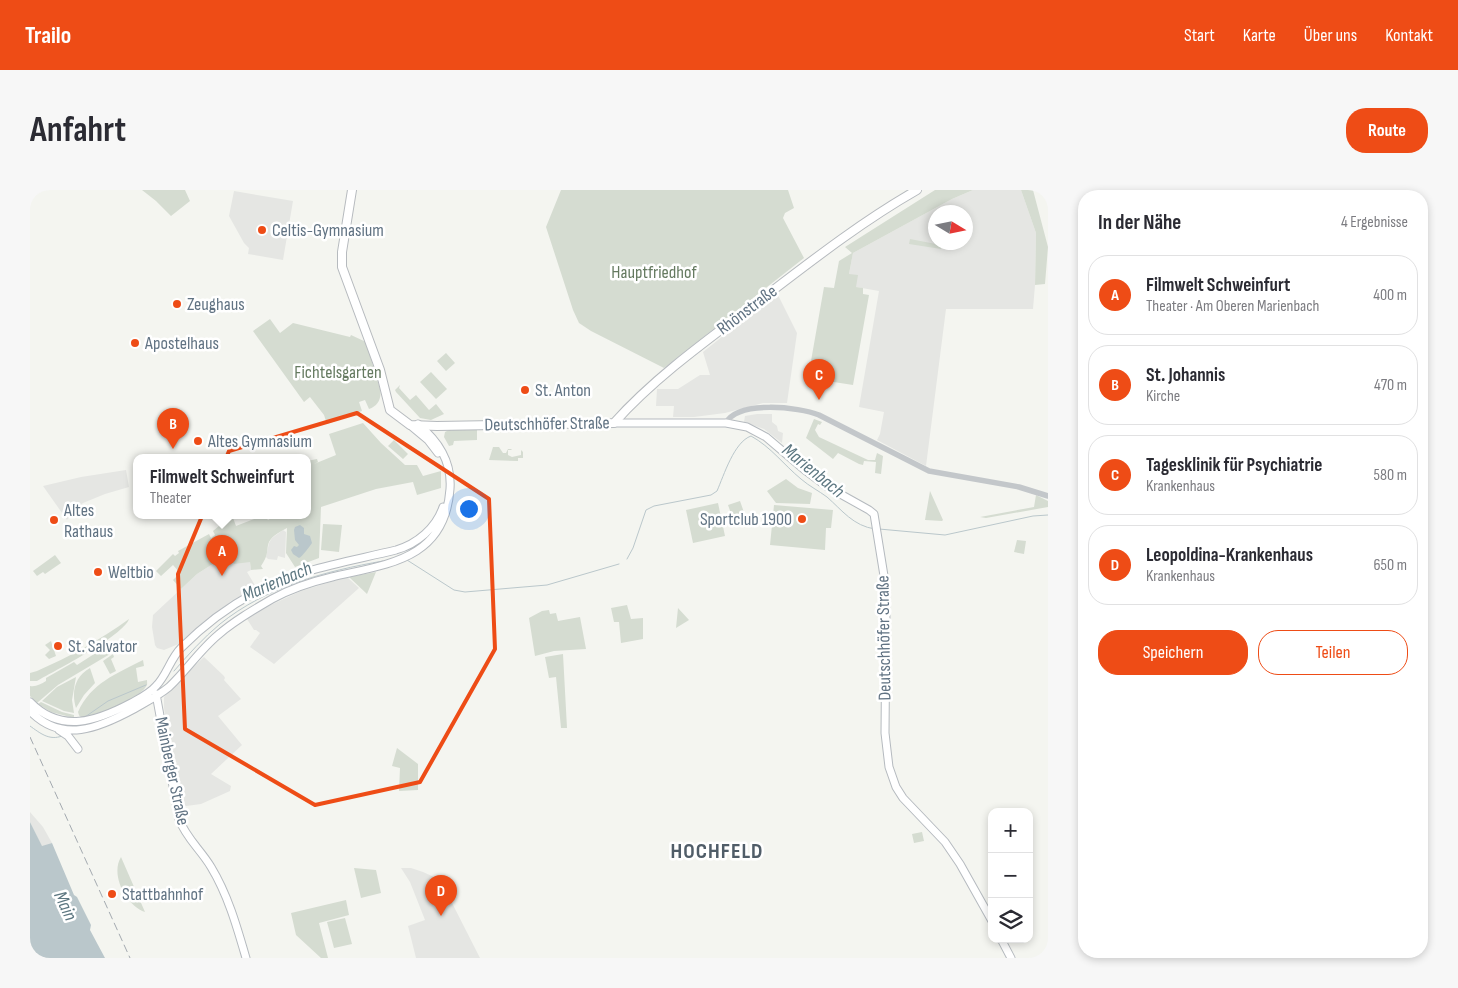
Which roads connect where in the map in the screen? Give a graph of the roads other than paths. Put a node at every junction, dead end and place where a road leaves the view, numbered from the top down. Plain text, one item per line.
1 (352, 190) edge
2 (917, 190) edge
3 (614, 423) junction
4 (726, 423) junction
5 (414, 425) junction
6 (1048, 496) edge
7 (386, 552) junction
8 (388, 564) junction
9 (170, 667) junction
10 (180, 676) junction
11 (155, 688) junction
12 (157, 697) junction
13 (30, 702) edge
14 (30, 711) edge
15 (41, 716) junction
16 (52, 726) junction
17 (78, 749) dead end
18 (988, 914) edge
19 (1003, 943) edge
20 (246, 958) edge
21 (1011, 958) edge

1 - 5 main road
2 - 3 main road, Rhönstraße
3 - 4 main road, Deutschhöfer Straße
3 - 5 main road, Deutschhöfer Straße
4 - 6 street
4 - 18 main road, Deutschhöfer Straße
5 - 7 main road
5 - 8 main road
7 - 8 main road
7 - 9 main road
8 - 10 main road
9 - 10 main road
9 - 11 main road
10 - 12 main road
11 - 12 main road, Mainberger Straße
11 - 15 main road
12 - 16 main road
12 - 20 main road, Mainberger Straße
13 - 15 main road
14 - 15 main road
15 - 16 main road
16 - 17 main road
19 - 21 main road

